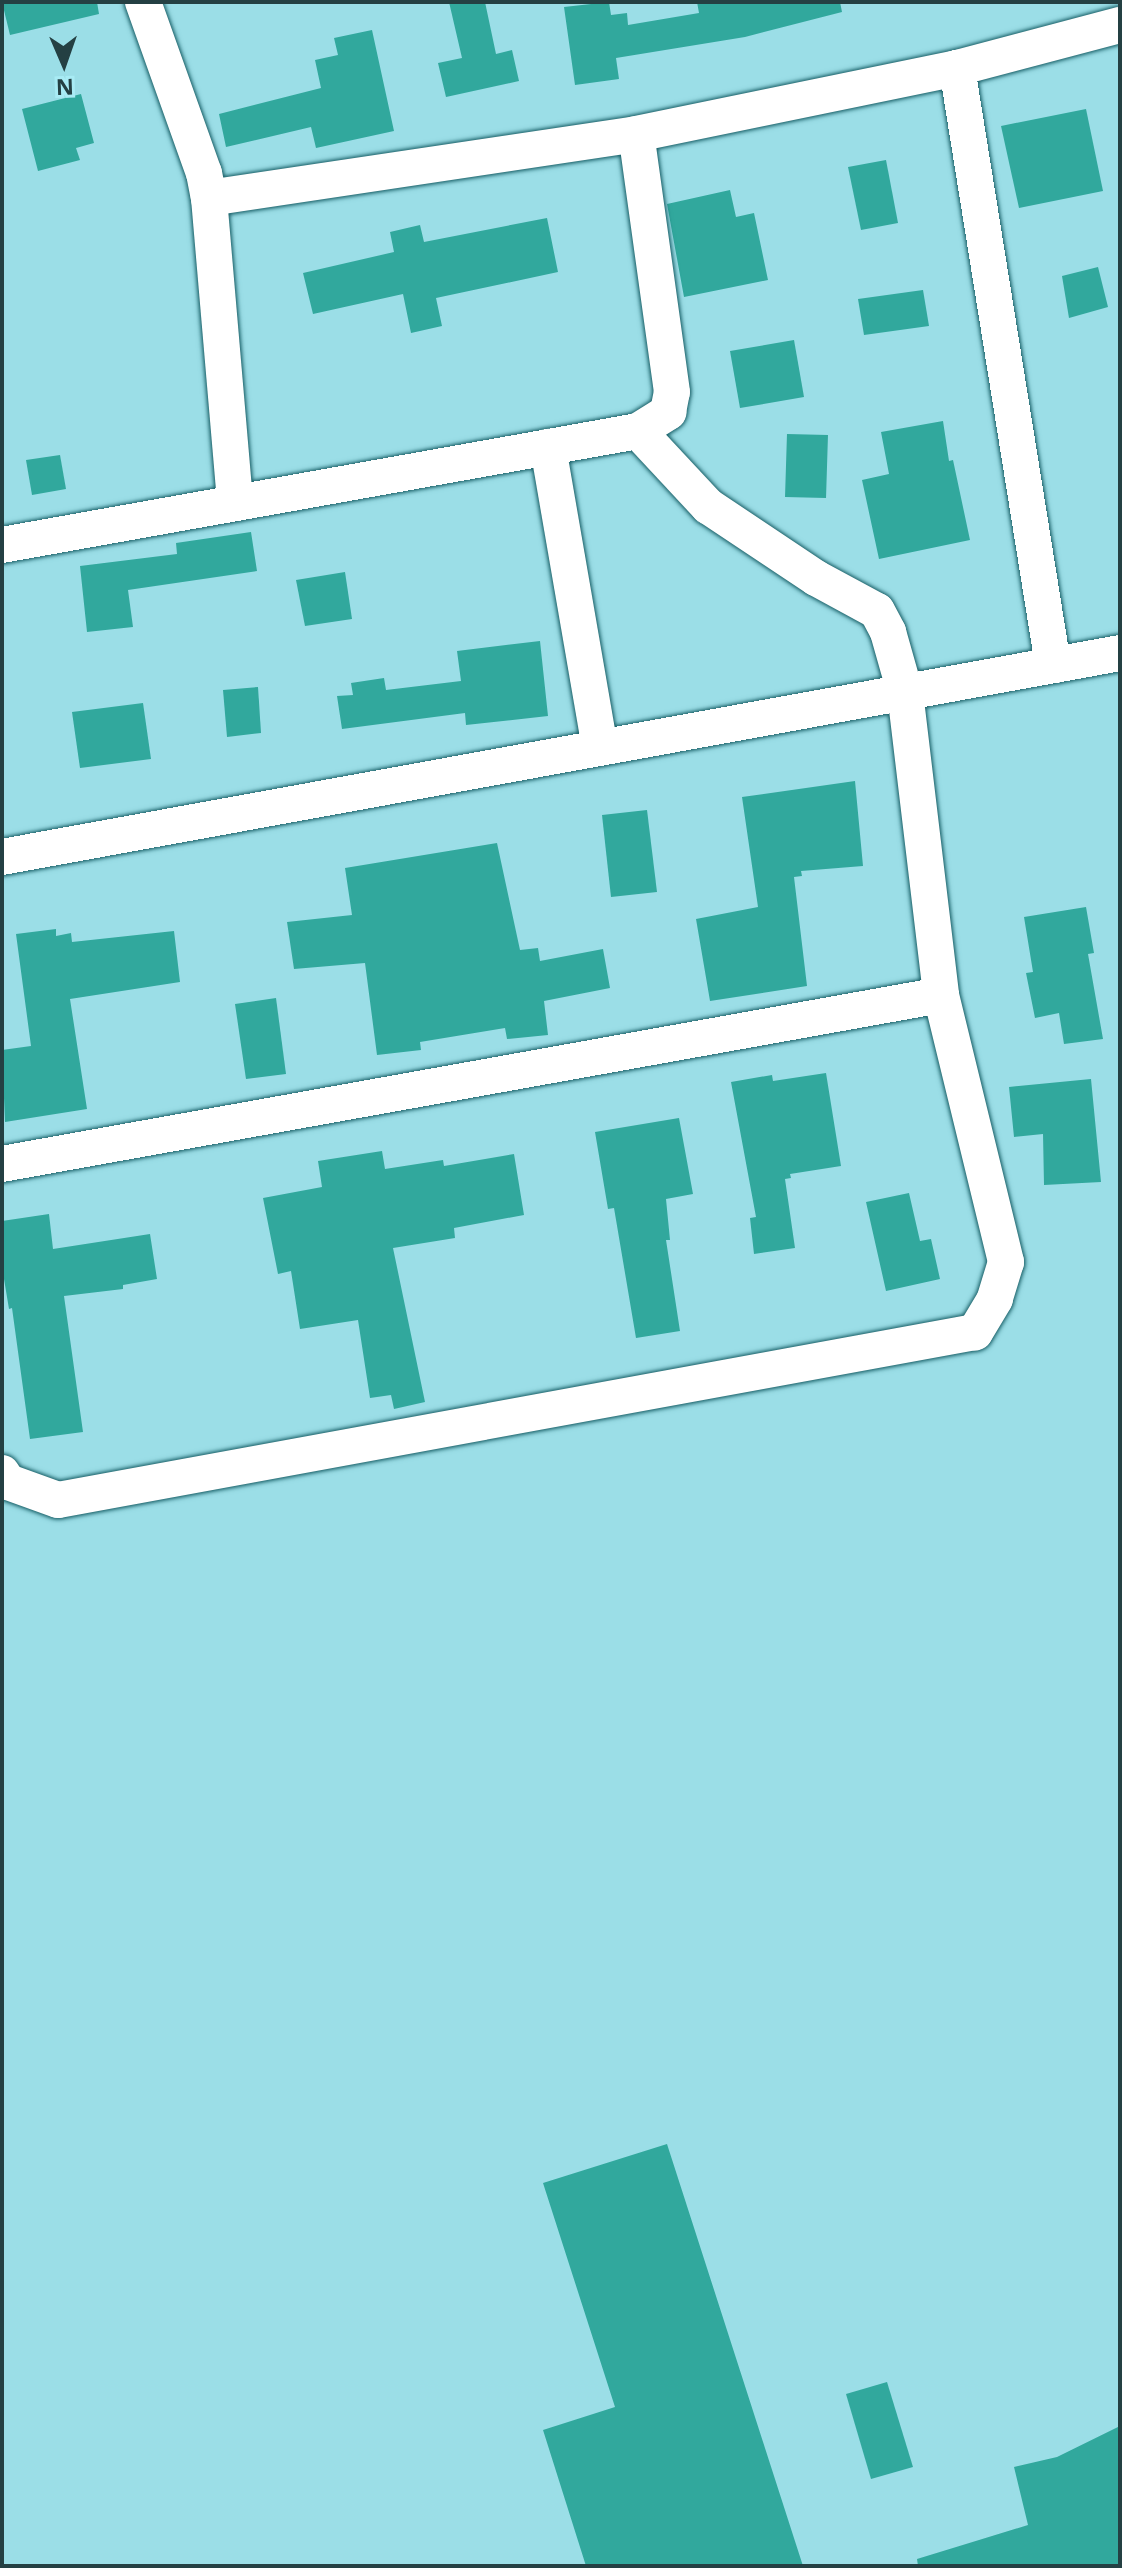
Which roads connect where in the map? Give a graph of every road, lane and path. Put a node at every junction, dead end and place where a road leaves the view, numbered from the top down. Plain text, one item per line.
1 (143, 2) edge
2 (1120, 25) edge
3 (957, 68) junction
4 (636, 134) junction
5 (209, 198) junction
6 (638, 431) junction
7 (548, 447) junction
8 (235, 503) junction
9 (2, 545) edge
10 (1120, 653) edge
11 (1053, 665) junction
12 (905, 692) junction
13 (600, 748) junction
14 (2, 857) edge
15 (941, 995) junction
16 (2, 1164) edge
17 (2, 1473) edge

1 - 5 street
2 - 3 street
3 - 4 street
3 - 11 street
4 - 5 street
4 - 6 street
5 - 8 street
6 - 7 street
6 - 12 street
7 - 8 street
7 - 13 street
8 - 9 street
10 - 11 street
11 - 12 street
12 - 13 street
12 - 15 street
13 - 14 street
15 - 16 street
15 - 17 street

